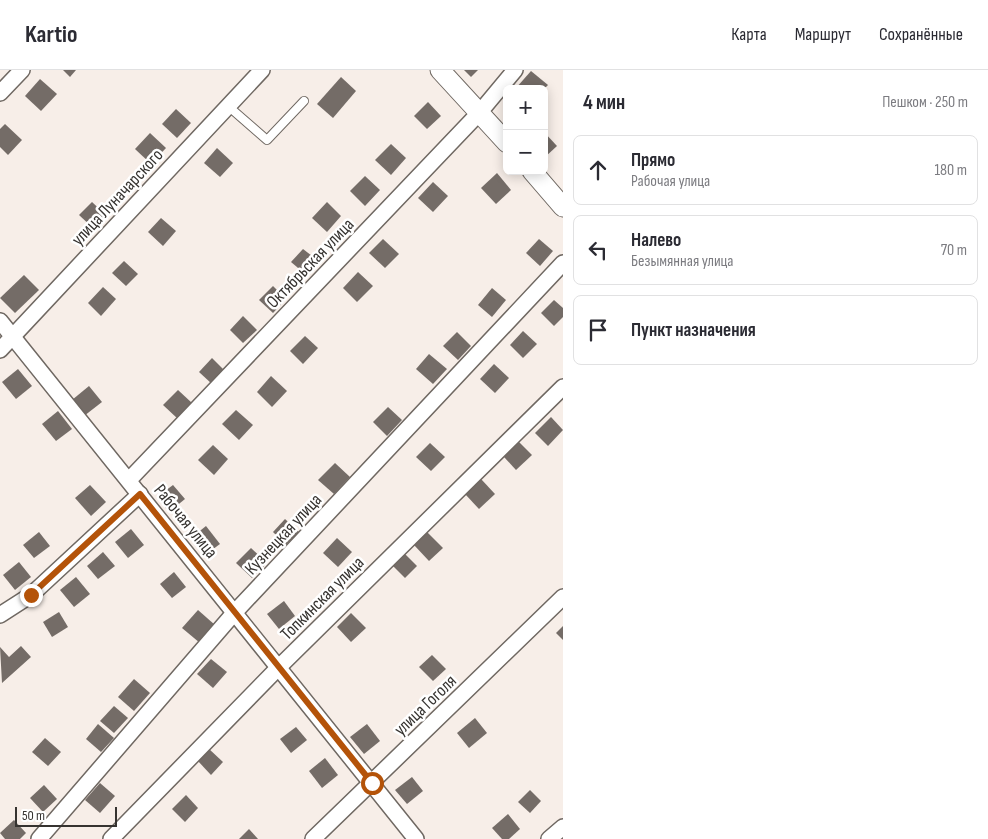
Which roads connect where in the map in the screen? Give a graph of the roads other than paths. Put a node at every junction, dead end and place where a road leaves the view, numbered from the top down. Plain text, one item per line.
1 (22, 70) edge
2 (262, 70) edge
3 (440, 70) edge
4 (515, 70) edge
5 (0, 93) edge
6 (304, 102) dead end
7 (228, 106) junction
8 (480, 112) junction
9 (503, 138) edge
10 (535, 175) edge
11 (563, 207) edge
12 (563, 263) edge
13 (0, 321) edge
14 (13, 337) junction
15 (0, 350) edge
16 (563, 387) edge
17 (129, 480) junction
18 (140, 494) junction
19 (563, 597) edge
20 (235, 612) junction
21 (0, 615) edge
22 (279, 667) junction
23 (372, 783) junction
24 (563, 827) edge
25 (39, 839) edge
26 (111, 839) edge
27 (313, 839) edge
28 (416, 839) edge
29 (548, 839) edge

1 - 5 street
2 - 7 street, улица Луначарского
3 - 8 street
4 - 8 street, Октябрьская улица
6 - 7 lane
7 - 14 street, улица Луначарского
8 - 9 street
8 - 17 street, Октябрьская улица
10 - 11 street
12 - 20 street, Кузнецкая улица
13 - 14 street, Рабочая улица
14 - 15 street, улица Луначарского
14 - 17 street, Рабочая улица
16 - 22 street, Топкинская улица
17 - 18 street, Рабочая улица
18 - 20 street, Рабочая улица
18 - 21 street
19 - 23 street, улица Гоголя
20 - 22 street, Рабочая улица
20 - 25 street, Кузнецкая улица
22 - 23 street, Рабочая улица
22 - 26 street, Топкинская улица
23 - 27 street, улица Гоголя
23 - 28 street, Рабочая улица
24 - 29 street

